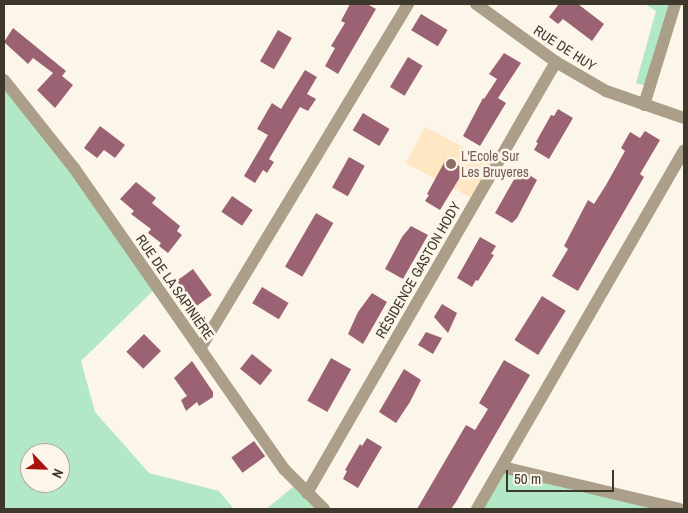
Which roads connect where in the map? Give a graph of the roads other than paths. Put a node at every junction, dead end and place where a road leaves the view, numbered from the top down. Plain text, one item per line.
1 (408, 4) edge
2 (476, 4) edge
3 (675, 4) edge
4 (556, 62) junction
5 (4, 80) edge
6 (644, 105) junction
7 (684, 118) edge
8 (684, 151) edge
9 (200, 349) junction
10 (502, 467) junction
11 (306, 494) junction
12 (324, 509) edge
13 (476, 509) edge
14 (680, 509) edge

1 - 9 street
2 - 4 street, RUE DE HUY
3 - 6 street
4 - 6 street, RUE DE HUY
4 - 11 street, RÉSIDENCE GASTON HODY
5 - 9 street, RUE DE LA SAPINIÈRE
6 - 7 street, RUE DE HUY
8 - 10 street
9 - 11 street, RUE DE LA SAPINIÈRE
10 - 13 street
10 - 14 street
11 - 12 street, RUE DE LA SAPINIÈRE

